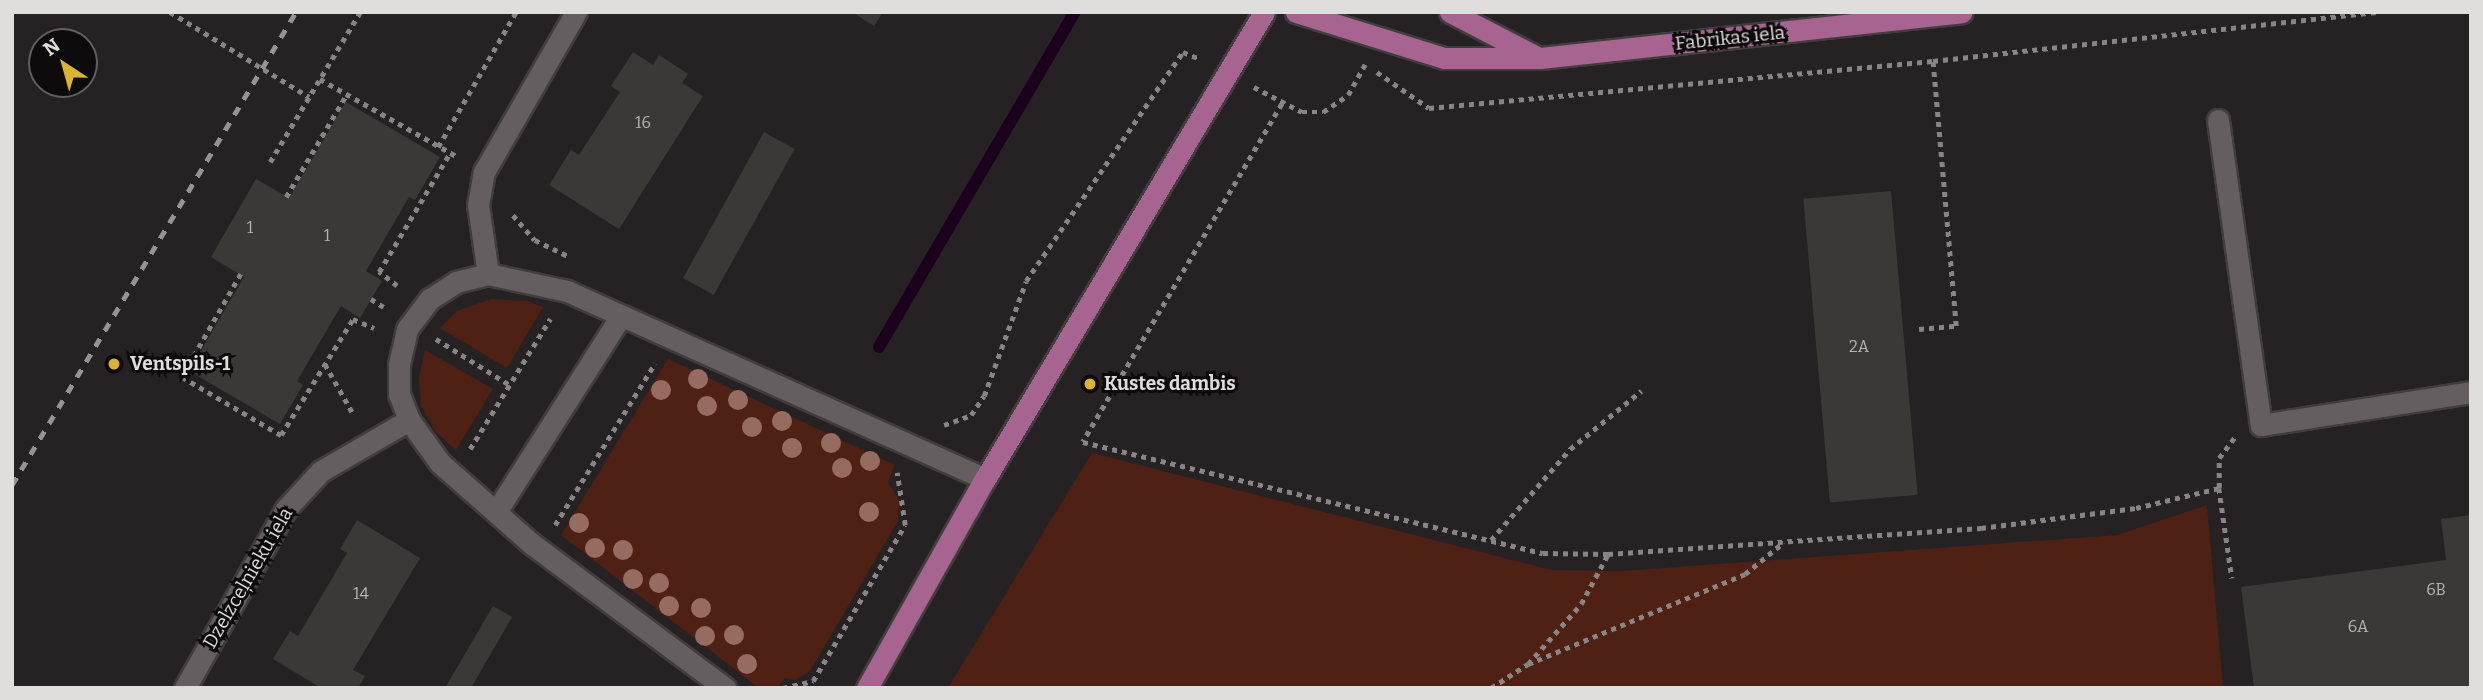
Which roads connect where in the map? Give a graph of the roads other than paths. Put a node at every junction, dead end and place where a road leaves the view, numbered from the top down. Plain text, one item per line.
1 (576, 12) edge
2 (1264, 12) edge
3 (1296, 12) edge
4 (1450, 12) edge
5 (1961, 12) edge
6 (1540, 58) junction
7 (2218, 120) dead end
8 (488, 274) junction
9 (621, 316) junction
10 (2471, 392) edge
11 (409, 420) junction
12 (985, 479) junction
13 (496, 512) junction
14 (184, 688) edge
15 (725, 688) edge
16 (867, 688) edge

1 - 8 street
2 - 12 main road
3 - 6 main road, Fabrikas iela
4 - 6 main road
5 - 6 main road, Fabrikas iela
7 - 10 street
8 - 9 street
8 - 11 street
9 - 12 street
9 - 13 street
11 - 13 street
11 - 14 street, Dzelzceļnieku iela
12 - 16 main road
13 - 15 street

